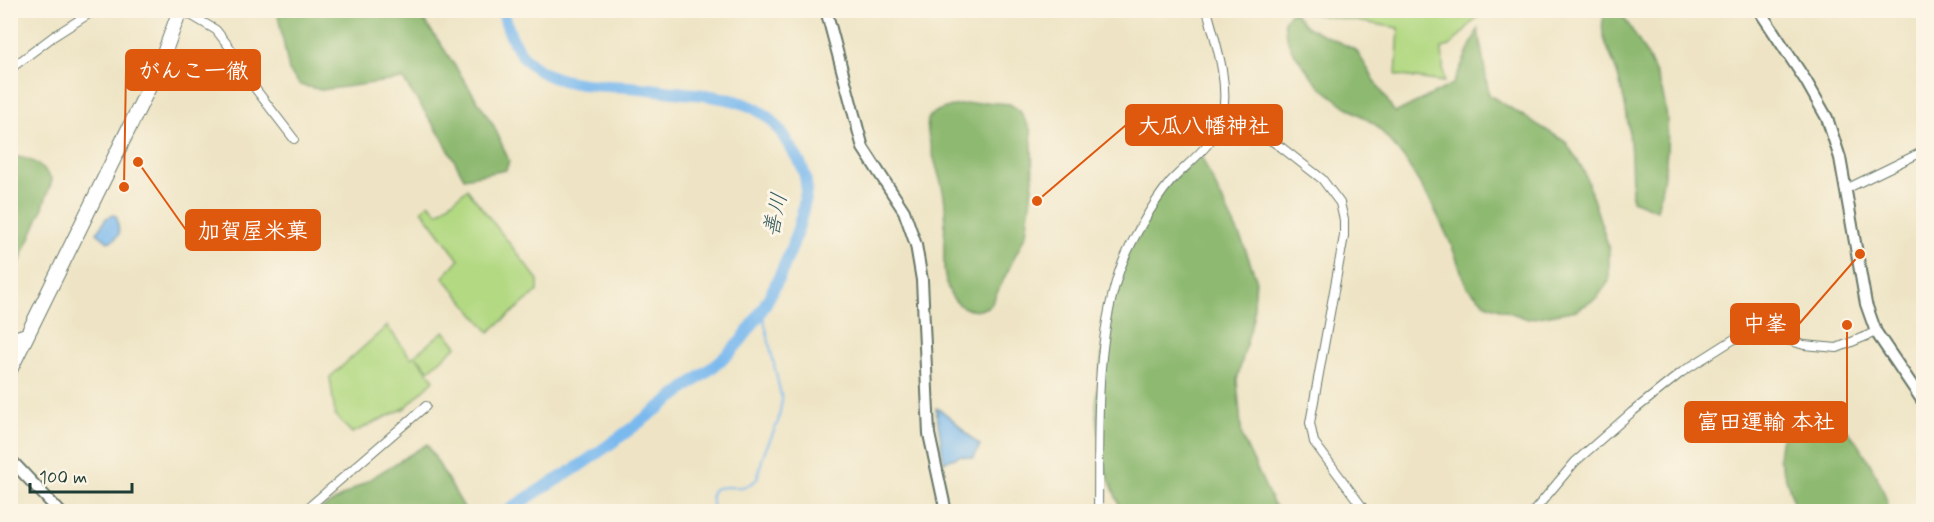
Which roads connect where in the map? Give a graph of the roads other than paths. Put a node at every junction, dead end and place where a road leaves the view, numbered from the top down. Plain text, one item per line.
1 (95, 10) edge
2 (181, 10) edge
3 (826, 10) edge
4 (1207, 10) edge
5 (1759, 10) edge
6 (10, 69) edge
7 (1223, 109) junction
8 (294, 139) dead end
9 (1923, 151) edge
10 (1846, 189) junction
11 (30, 330) junction
12 (1876, 332) junction
13 (10, 337) edge
14 (10, 370) edge
15 (1922, 398) edge
16 (426, 405) dead end
17 (10, 459) edge
18 (60, 512) edge
19 (303, 512) edge
20 (946, 512) edge
21 (1098, 512) edge
22 (1366, 512) edge
23 (1533, 512) edge

1 - 6 street
2 - 8 street
2 - 11 highway
3 - 20 street
4 - 7 street
5 - 10 street
7 - 21 street
7 - 22 street
9 - 10 street
10 - 12 street
11 - 13 street
11 - 14 highway
12 - 15 street
12 - 23 street
16 - 19 street
17 - 18 street

